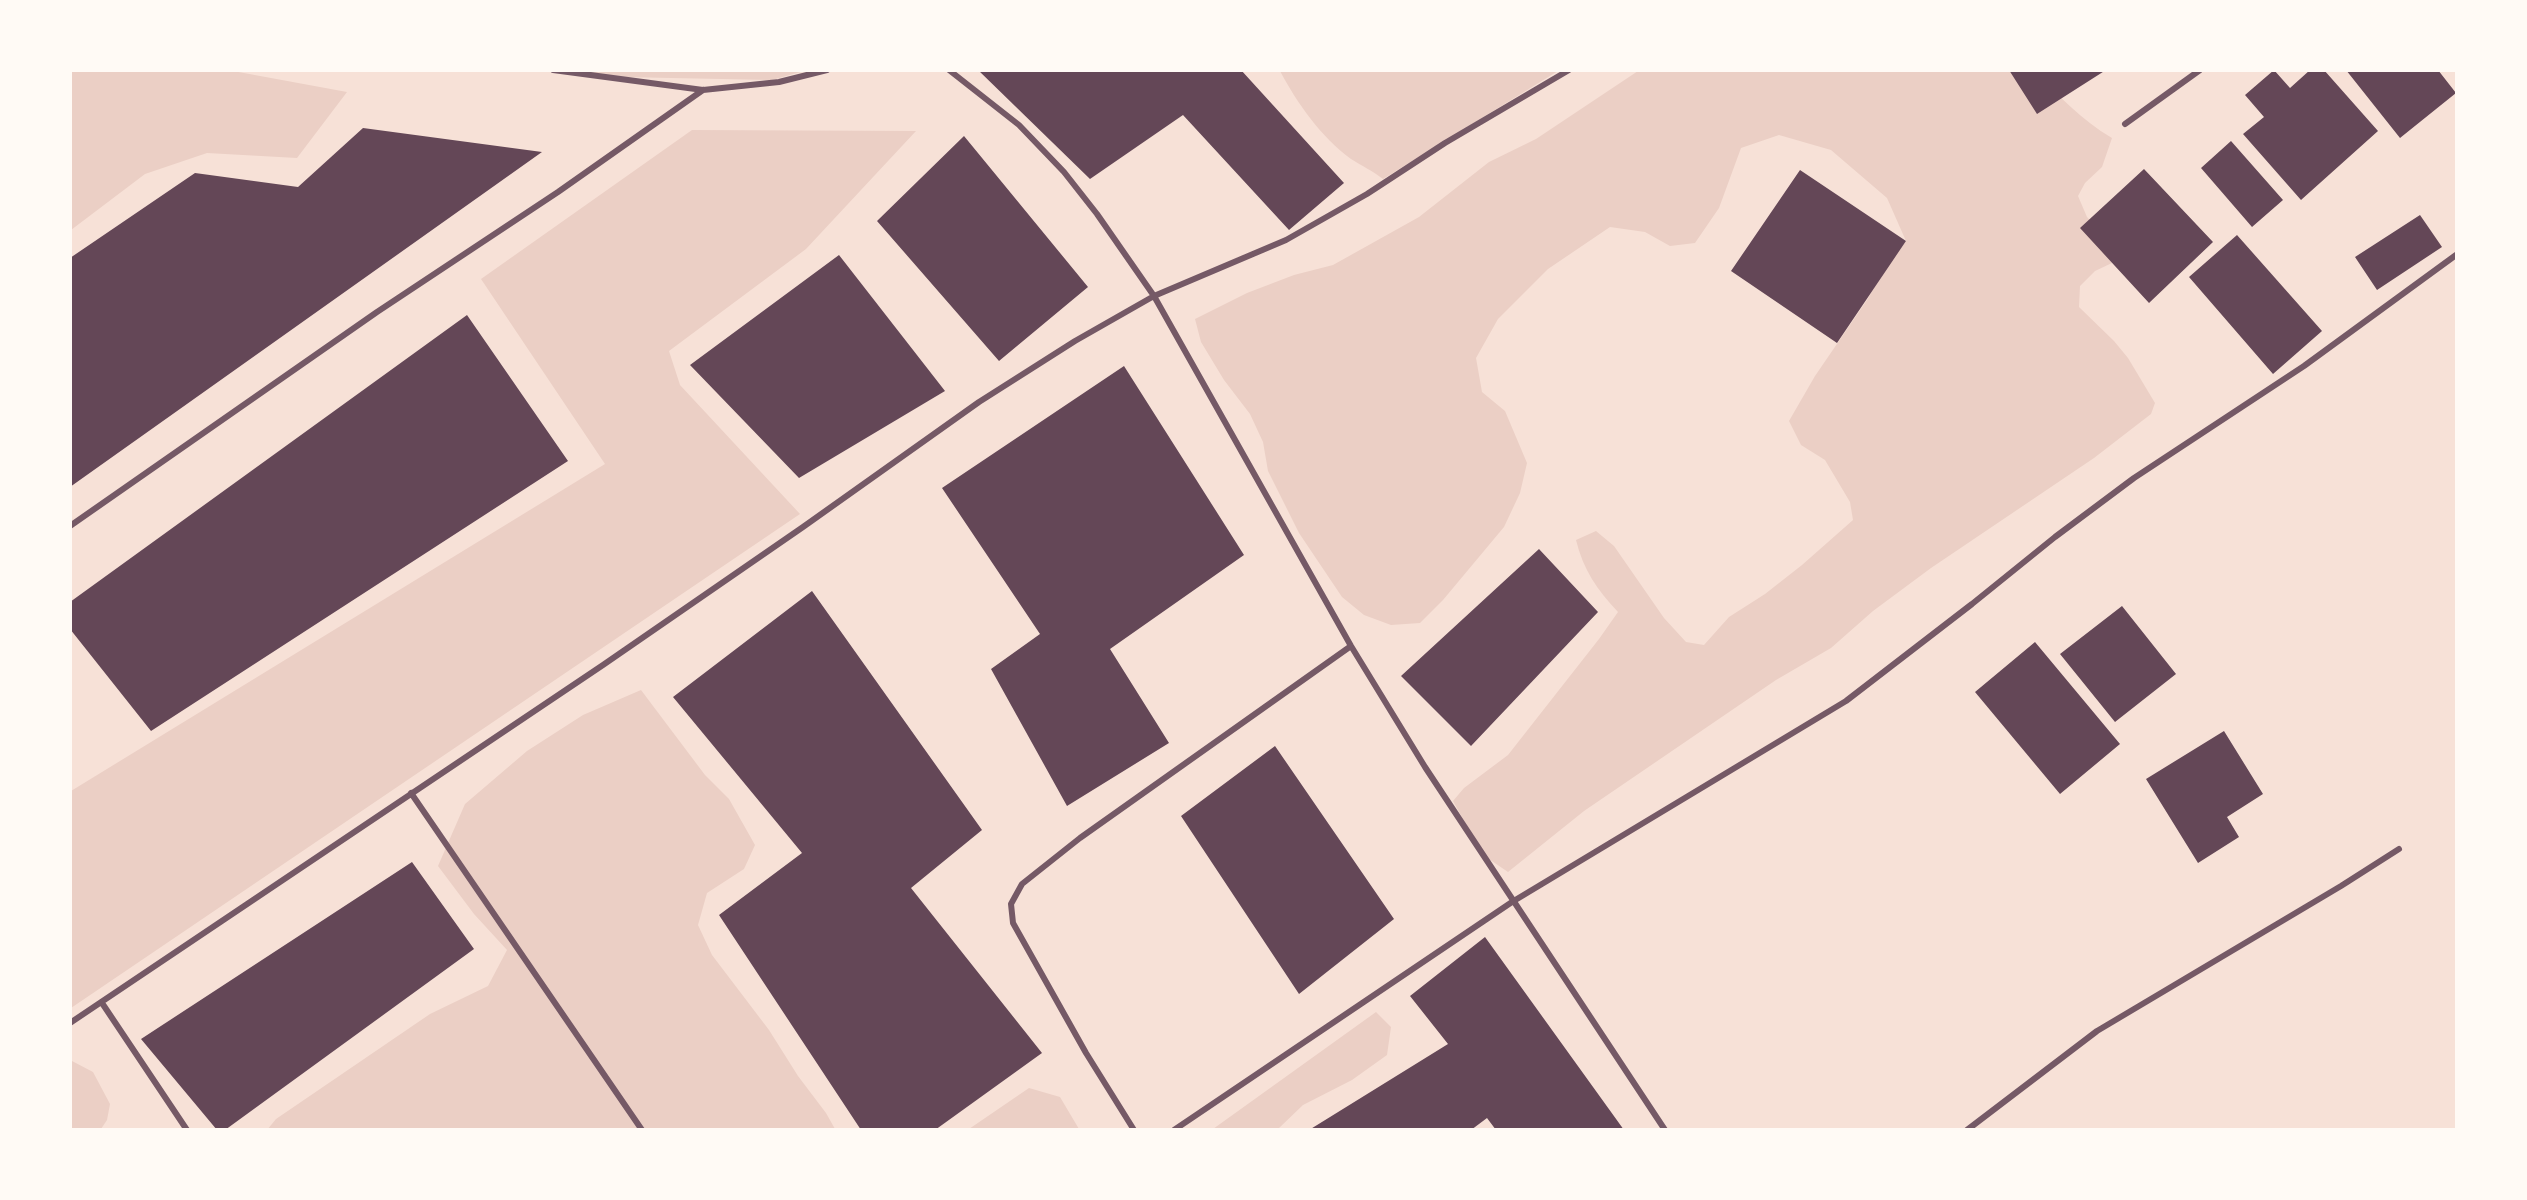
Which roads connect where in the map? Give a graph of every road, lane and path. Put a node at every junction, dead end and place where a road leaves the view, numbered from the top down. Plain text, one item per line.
1 (553, 70) edge
2 (827, 70) edge
3 (949, 70) edge
4 (1569, 70) edge
5 (2200, 70) edge
6 (703, 90) junction
7 (2125, 124) dead end
8 (2457, 255) edge
9 (1154, 296) junction
10 (70, 526) edge
11 (1351, 646) junction
12 (411, 793) junction
13 (2399, 849) dead end
14 (1512, 902) junction
15 (102, 1003) junction
16 (70, 1023) edge
17 (186, 1130) edge
18 (642, 1130) edge
19 (1134, 1130) edge
20 (1174, 1130) edge
21 (1665, 1130) edge
22 (1967, 1130) edge

1 - 6 street
2 - 6 street
3 - 9 street
4 - 9 street
5 - 7 street
6 - 10 street
8 - 14 street
9 - 11 street
9 - 12 street
11 - 14 street
11 - 19 street
12 - 15 street
12 - 18 street
13 - 22 street
14 - 20 street
14 - 21 street
15 - 16 street
15 - 17 street

